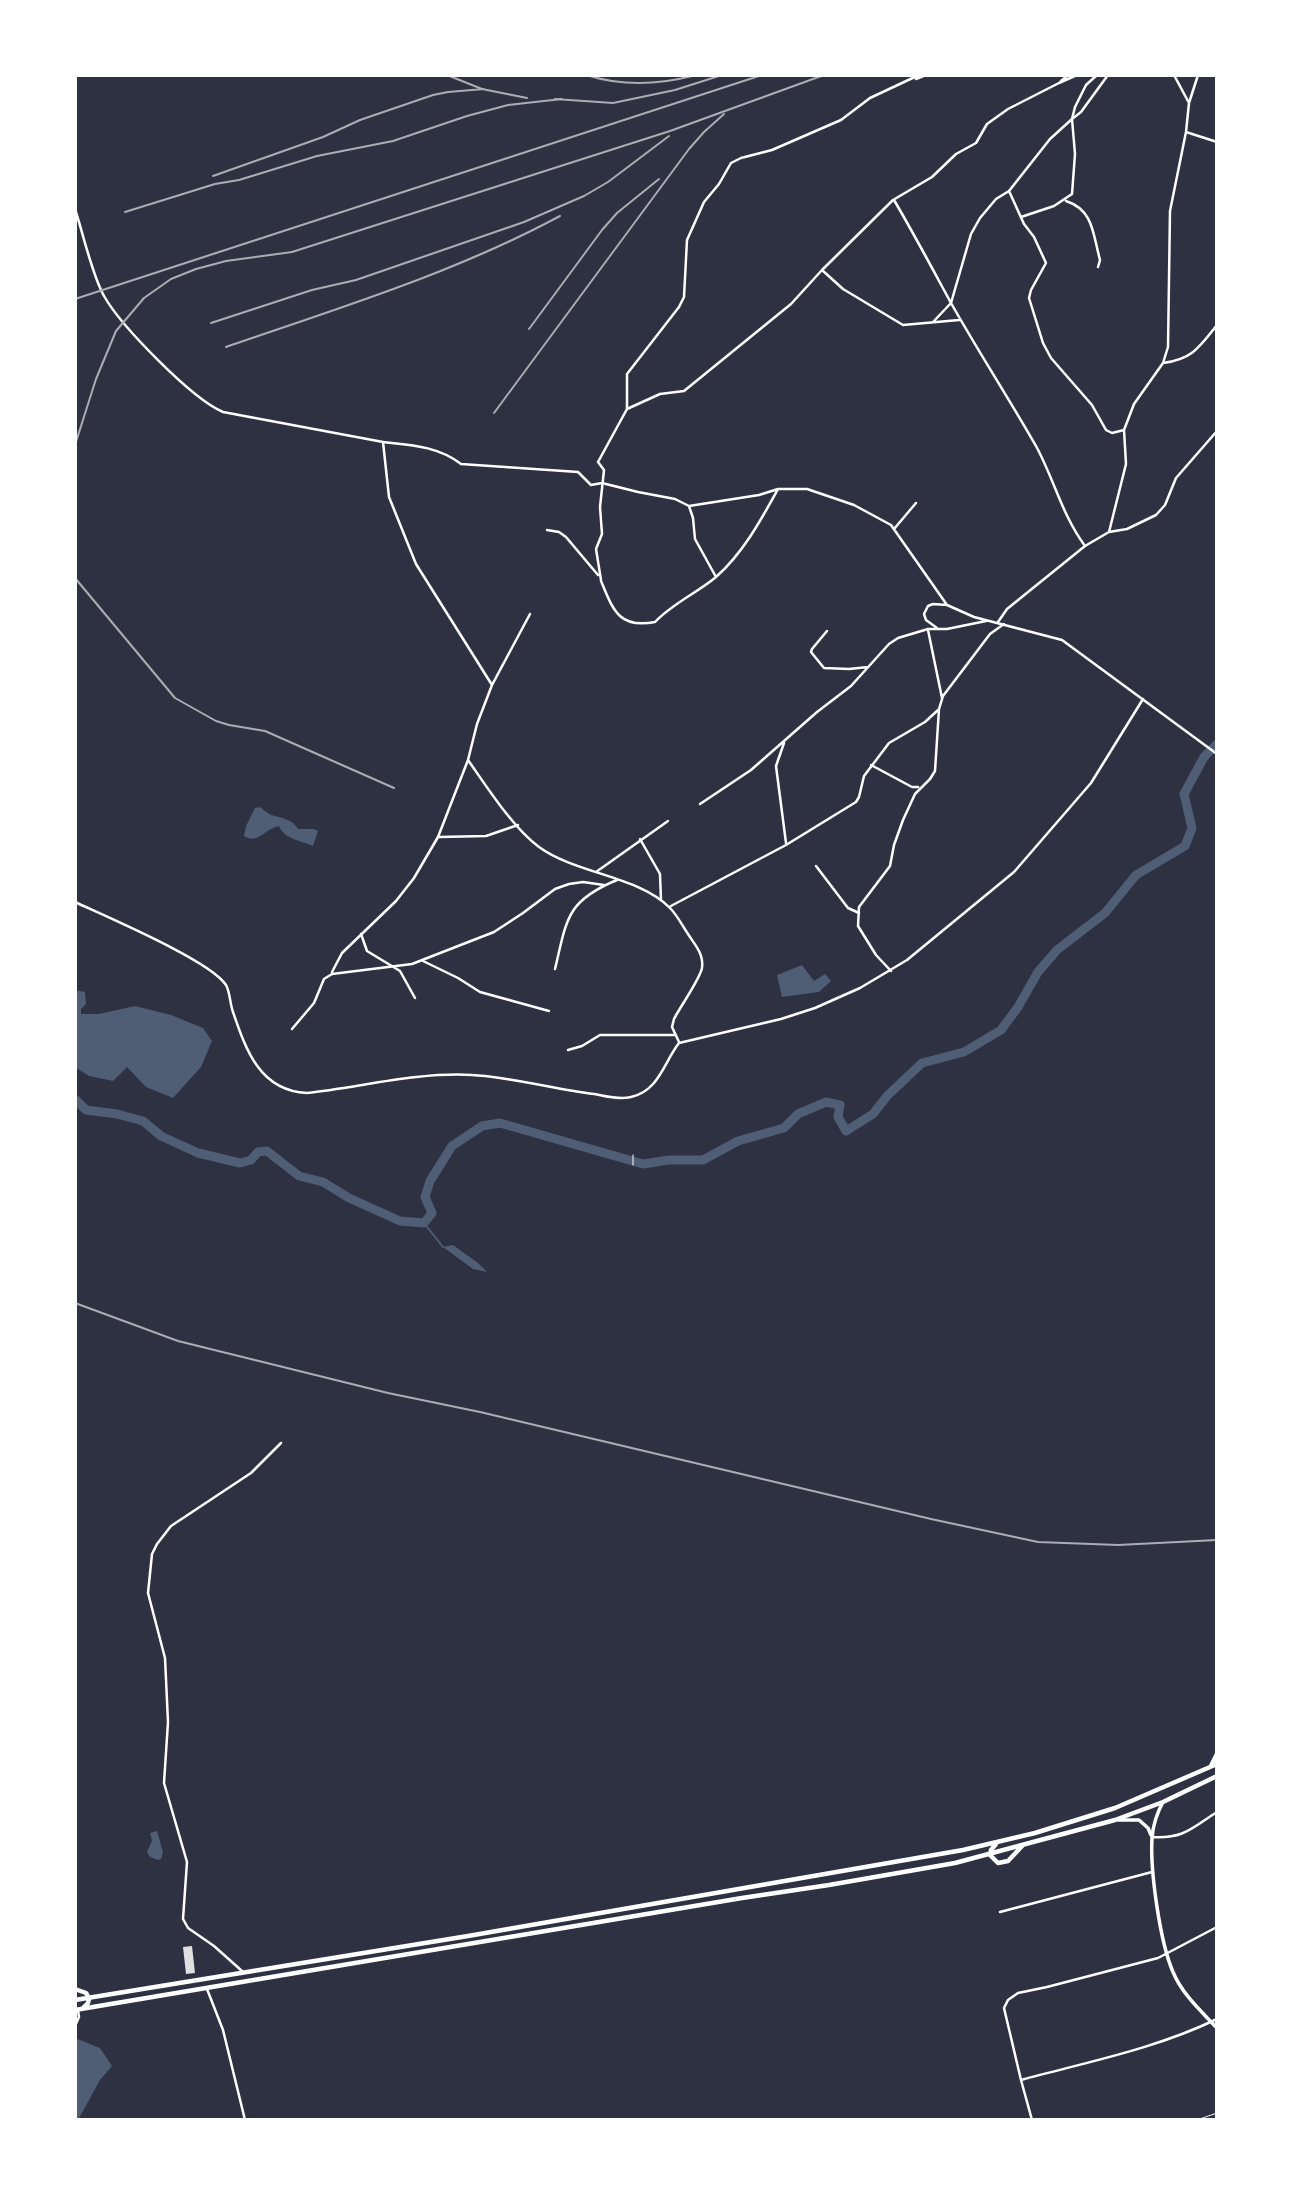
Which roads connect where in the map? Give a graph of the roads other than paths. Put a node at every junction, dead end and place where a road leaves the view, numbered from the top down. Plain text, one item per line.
1 (919, 75) edge
2 (926, 75) edge
3 (1068, 75) edge
4 (1077, 75) edge
5 (1097, 75) edge
6 (1108, 75) edge
7 (1174, 75) edge
8 (1198, 75) edge
9 (910, 81) junction
10 (1059, 83) junction
11 (1189, 103) junction
12 (1072, 119) junction
13 (1186, 132) junction
14 (1217, 142) edge
15 (1009, 191) junction
16 (893, 200) junction
17 (1064, 200) junction
18 (75, 209) edge
19 (1021, 217) junction
20 (1098, 267) dead end
21 (822, 270) junction
22 (951, 303) junction
23 (961, 319) junction
24 (933, 322) junction
25 (1217, 325) edge
26 (1163, 363) junction
27 (627, 409) junction
28 (1124, 430) junction
29 (1217, 431) edge
30 (383, 442) junction
31 (602, 483) junction
32 (778, 489) junction
33 (916, 502) dead end
34 (689, 506) junction
35 (894, 529) junction
36 (547, 530) dead end
37 (1110, 532) junction
38 (1084, 546) junction
39 (716, 577) junction
40 (601, 580) junction
41 (947, 605) junction
42 (530, 614) dead end
43 (988, 621) junction
44 (998, 622) junction
45 (1004, 624) junction
46 (937, 628) junction
47 (928, 629) junction
48 (827, 631) dead end
49 (869, 667) junction
50 (492, 685) junction
51 (942, 698) junction
52 (1143, 699) junction
53 (939, 709) junction
54 (785, 740) junction
55 (1217, 754) edge
56 (468, 760) junction
57 (871, 765) junction
58 (921, 787) junction
59 (700, 804) dead end
60 (668, 821) dead end
61 (518, 825) junction
62 (438, 837) junction
63 (640, 839) junction
64 (786, 845) junction
65 (816, 866) dead end
66 (596, 872) junction
67 (617, 880) junction
68 (604, 885) junction
69 (661, 900) junction
70 (75, 902) edge
71 (669, 906) junction
72 (859, 913) junction
73 (361, 934) junction
74 (421, 961) junction
75 (393, 966) junction
76 (555, 969) dead end
77 (891, 971) junction
78 (331, 974) junction
79 (415, 998) dead end
80 (549, 1011) dead end
81 (292, 1029) dead end
82 (675, 1035) junction
83 (679, 1043) junction
84 (568, 1050) dead end
85 (281, 1443) dead end
86 (1217, 1754) edge
87 (1214, 1765) edge
88 (1217, 1776) edge
89 (1163, 1802) junction
90 (1217, 1812) edge
91 (1115, 1820) junction
92 (1152, 1837) junction
93 (998, 1842) junction
94 (1023, 1844) junction
95 (990, 1853) junction
96 (1153, 1872) junction
97 (1000, 1912) dead end
98 (1217, 1927) edge
99 (1167, 1951) junction
100 (245, 1973) junction
101 (75, 1989) edge
102 (207, 1989) junction
103 (89, 1998) junction
104 (75, 2000) edge
105 (78, 2010) edge
106 (1217, 2019) edge
107 (1211, 2022) junction
108 (75, 2026) edge
109 (1217, 2028) edge
110 (1021, 2080) junction
111 (245, 2120) edge
112 (1032, 2120) edge

1 - 9 street
2 - 9 street
3 - 10 street
4 - 10 street
5 - 12 street
6 - 12 street
7 - 11 street
8 - 11 street
9 - 27 street
10 - 16 street
11 - 13 street
12 - 15 street
12 - 17 street
13 - 14 street
13 - 26 street
15 - 19 street
15 - 22 street
16 - 21 street
16 - 22 street
17 - 19 street
17 - 20 street
18 - 30 street
19 - 28 street
21 - 24 street
21 - 27 street
22 - 23 street
22 - 24 street
23 - 24 street
23 - 38 street
25 - 26 street
26 - 28 street
27 - 31 street
28 - 37 street
29 - 37 street
30 - 31 street
30 - 50 street
31 - 34 street
31 - 40 street
32 - 34 street
32 - 35 street
32 - 39 street
33 - 35 street
34 - 39 street
35 - 41 street
36 - 40 street
37 - 38 street
38 - 44 street
39 - 40 street
41 - 43 street
41 - 46 street
42 - 50 street
43 - 44 street
43 - 46 street
44 - 45 street
45 - 51 street
45 - 52 street
46 - 47 street
47 - 49 street
47 - 51 street
48 - 49 street
49 - 54 street
50 - 56 street
51 - 53 street
52 - 55 street
52 - 77 street
53 - 57 street
53 - 58 street
54 - 59 street
54 - 64 street
56 - 61 street
56 - 62 street
57 - 58 street
57 - 64 street
58 - 72 street
60 - 63 street
61 - 62 street
61 - 66 street
62 - 73 street
63 - 66 street
63 - 69 street
64 - 71 street
65 - 72 street
66 - 67 street
67 - 68 street
67 - 69 street
68 - 74 street
68 - 76 street
69 - 71 street
70 - 83 street
71 - 82 street
72 - 77 street
73 - 75 street
73 - 78 street
74 - 75 street
74 - 80 street
75 - 78 street
75 - 79 street
77 - 83 street
78 - 81 street
82 - 83 street
82 - 84 street
85 - 100 street
86 - 87 highway
87 - 93 highway
88 - 89 highway
89 - 91 highway
89 - 92 street
90 - 92 street
91 - 92 street
91 - 94 highway
92 - 96 street
93 - 95 highway
93 - 100 highway
94 - 95 highway
94 - 95 highway
95 - 102 highway
96 - 97 street
96 - 99 street
98 - 99 street
99 - 107 street
99 - 110 street
100 - 103 highway
101 - 103 highway
102 - 105 highway
102 - 111 street
103 - 104 highway
103 - 105 highway
105 - 108 street
106 - 107 street
107 - 109 street
107 - 110 street
110 - 112 street

